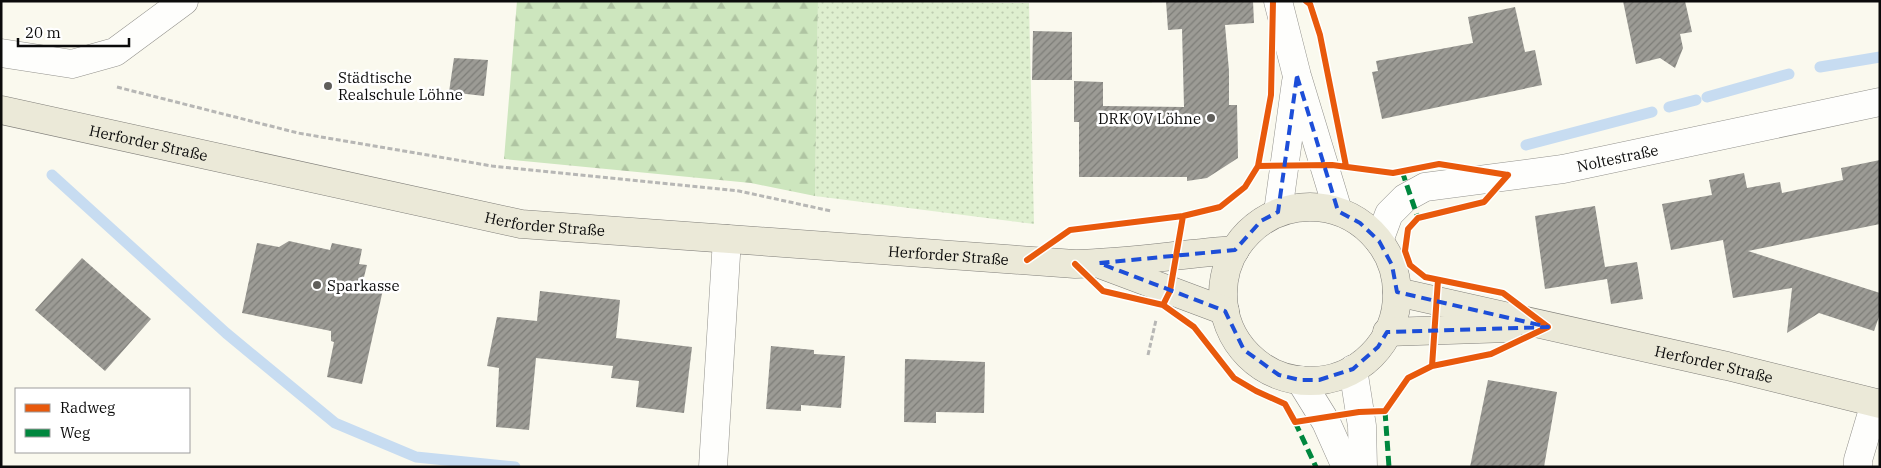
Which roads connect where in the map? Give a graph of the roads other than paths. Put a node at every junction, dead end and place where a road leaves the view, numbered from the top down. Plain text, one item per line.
1 (184, 1) edge
2 (1278, 1) edge
3 (1, 53) edge
4 (1297, 76) junction
5 (1880, 102) edge
6 (1, 110) edge
7 (1338, 211) junction
8 (1278, 212) junction
9 (727, 239) junction
10 (1379, 241) junction
11 (1234, 250) junction
12 (1099, 263) junction
13 (1397, 292) junction
14 (1225, 312) junction
15 (1548, 327) junction
16 (1387, 332) junction
17 (1353, 369) junction
18 (1300, 380) junction
19 (1877, 403) edge
20 (713, 467) edge
21 (1346, 467) edge
22 (1363, 467) edge
23 (1858, 467) edge

1 - 3 street
2 - 4 street
4 - 7 street
4 - 8 street
5 - 10 street, Noltestraße
6 - 9 main road, Herforder Straße
7 - 8 main road
7 - 10 main road
8 - 11 main road
9 - 12 main road, Herforder Straße
9 - 20 street
10 - 13 main road
11 - 12 main road, Herforder Straße
11 - 14 main road
12 - 14 main road, Herforder Straße
13 - 15 main road, Herforder Straße
13 - 16 main road
14 - 18 main road
15 - 16 main road, Herforder Straße
15 - 19 main road, Herforder Straße
16 - 17 main road
17 - 18 main road
17 - 22 street
18 - 21 street
19 - 23 street

